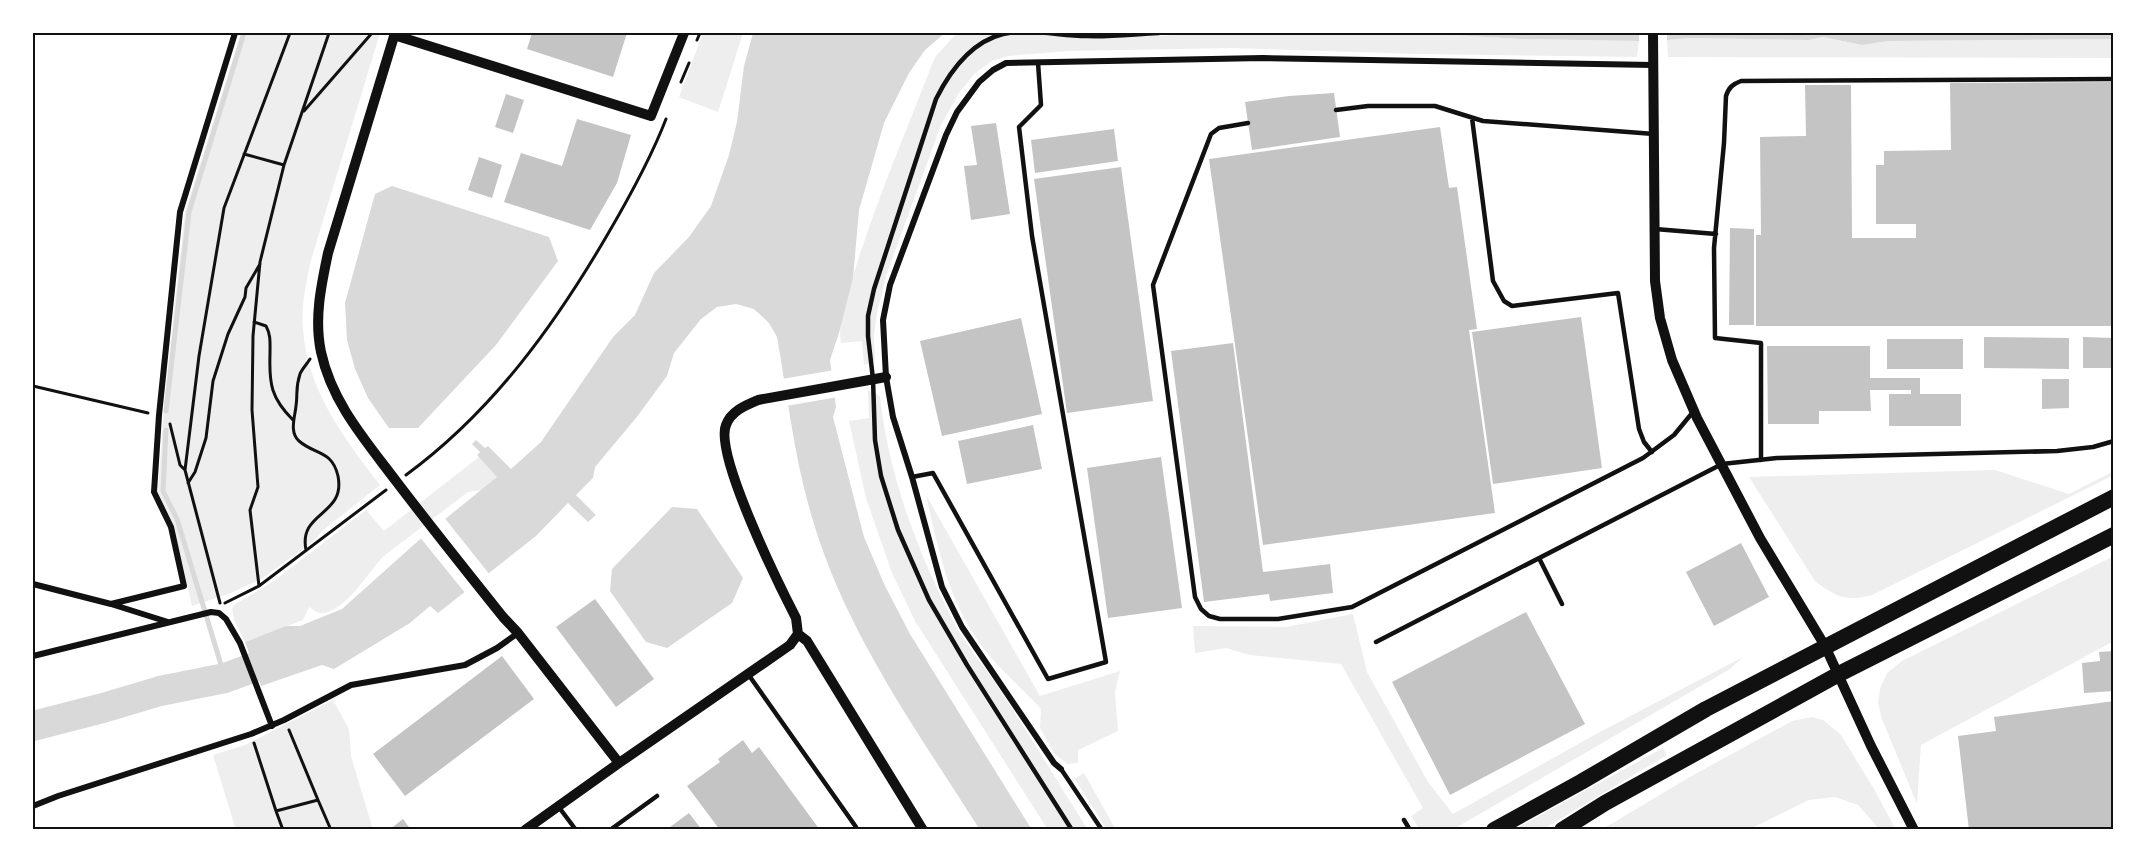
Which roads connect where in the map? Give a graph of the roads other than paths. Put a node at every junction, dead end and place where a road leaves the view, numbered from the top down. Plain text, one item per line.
1 (235, 33) edge
2 (684, 33) edge
3 (1159, 33) edge
4 (1653, 33) edge
5 (395, 34) edge
6 (1038, 63) junction
7 (1653, 65) junction
8 (2114, 79) edge
9 (1336, 110) dead end
10 (1472, 118) junction
11 (1248, 123) dead end
12 (1654, 134) junction
13 (1655, 229) junction
14 (1716, 234) junction
15 (886, 377) junction
16 (870, 380) junction
17 (1694, 411) junction
18 (2114, 441) edge
19 (1652, 452) junction
20 (1761, 460) junction
21 (1722, 464) junction
22 (912, 477) junction
23 (2114, 497) edge
24 (2114, 534) edge
25 (1539, 558) junction
26 (33, 584) edge
27 (111, 604) junction
28 (1562, 604) dead end
29 (169, 622) junction
30 (518, 633) junction
31 (798, 634) junction
32 (1376, 642) dead end
33 (1825, 646) junction
34 (33, 656) edge
35 (748, 674) junction
36 (1839, 674) junction
37 (272, 726) junction
38 (619, 763) junction
39 (1061, 769) joint
40 (657, 796) dead end
41 (33, 806) edge
42 (558, 807) junction
43 (1404, 820) dead end
44 (856, 827) dead end
45 (525, 830) edge
46 (576, 830) edge
47 (610, 830) edge
48 (923, 830) edge
49 (1072, 830) edge
50 (1102, 830) edge
51 (1410, 830) edge
52 (1494, 830) edge
53 (1562, 830) edge
54 (1914, 830) edge

1 - 27 street
2 - 5 street
3 - 16 lane
4 - 7 street
5 - 30 street
6 - 7 street
6 - 15 street
6 - 22 lane
7 - 12 street
8 - 14 lane
9 - 10 lane
10 - 12 lane
10 - 19 lane
11 - 19 lane
12 - 13 street
13 - 14 lane
13 - 17 street
14 - 20 lane
15 - 16 street
15 - 22 street
16 - 31 street
16 - 49 lane
17 - 19 lane
17 - 21 street
18 - 20 lane
20 - 21 lane
21 - 25 lane
21 - 33 street
22 - 39 street
23 - 33 highway
24 - 36 highway
25 - 28 lane
25 - 32 lane
26 - 27 street
27 - 29 street
29 - 34 street
29 - 37 street
30 - 37 street
30 - 38 street
31 - 35 street
31 - 48 street
33 - 36 street
33 - 52 highway
35 - 38 street
35 - 44 lane
36 - 53 highway
36 - 54 street
37 - 41 street
38 - 42 street
39 - 50 lane
40 - 47 lane
42 - 45 street
42 - 46 lane
43 - 51 lane

